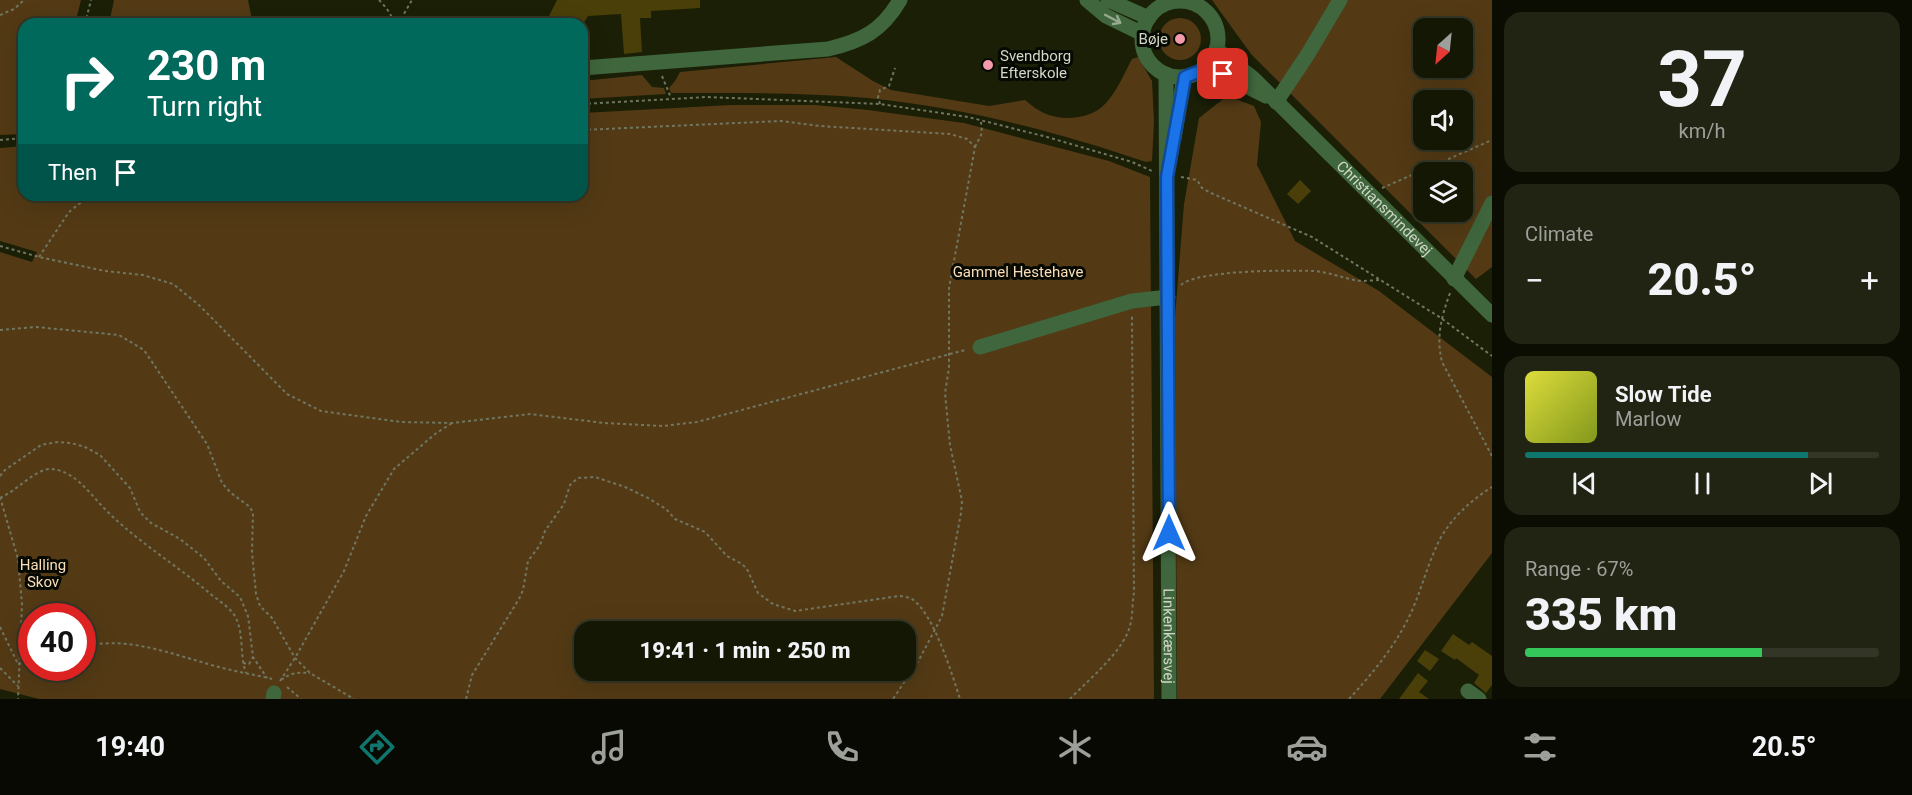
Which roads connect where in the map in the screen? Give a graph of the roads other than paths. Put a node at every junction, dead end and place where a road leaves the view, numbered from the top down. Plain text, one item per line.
1 (900, 0) edge
2 (1087, 0) edge
3 (1108, 0) edge
4 (1340, 0) edge
5 (1195, 3) edge
6 (1162, 6) edge
7 (1143, 34) junction
8 (1216, 50) junction
9 (1207, 66) junction
10 (588, 68) edge
11 (1166, 75) junction
12 (1185, 77) junction
13 (1276, 102) junction
14 (1167, 177) junction
15 (1492, 203) edge
16 (1454, 279) junction
17 (1168, 297) junction
18 (1492, 315) edge
19 (980, 347) road end
20 (1169, 699) edge

1 - 10 street
2 -> 7 street
3 - 6 street
4 - 13 street
5 - 6 street
5 - 8 street
6 - 7 street
7 - 11 street
8 - 9 street
8 - 13 street, Christiansmindevej
9 - 12 street
9 - 13 street, Christiansmindevej
11 - 12 street
11 - 14 street, Linkenkærsvej
12 - 14 street, Linkenkærsvej
13 - 16 street, Christiansmindevej
14 - 17 street, Linkenkærsvej
15 - 16 street
16 - 18 street, Christiansmindevej
17 - 19 street
17 - 20 street, Linkenkærsvej

